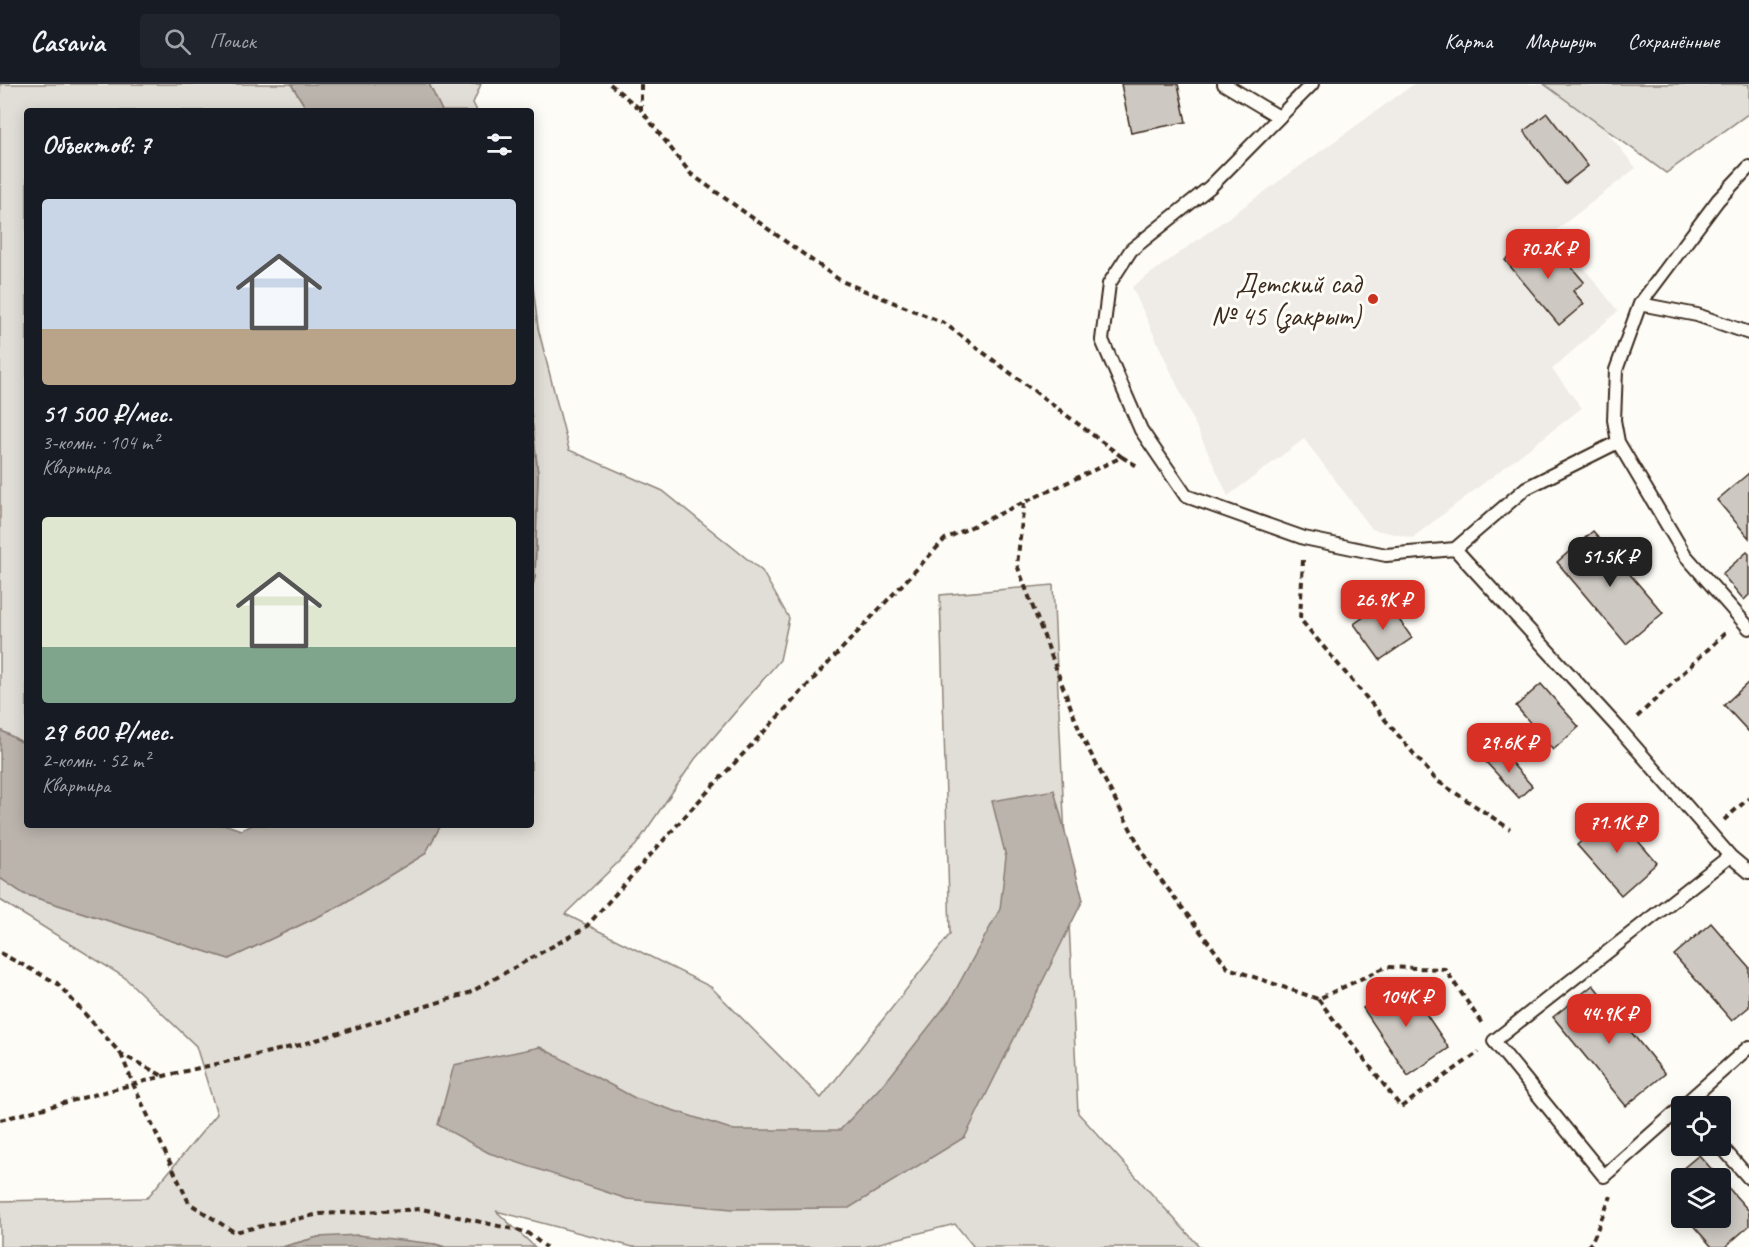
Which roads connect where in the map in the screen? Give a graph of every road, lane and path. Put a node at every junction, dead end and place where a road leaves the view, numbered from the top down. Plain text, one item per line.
1 (610, 84) edge
2 (641, 84) edge
3 (1224, 84) edge
4 (1312, 84) edge
5 (641, 110) junction
6 (1279, 117) junction
7 (1749, 167) edge
8 (1640, 304) junction
9 (1749, 333) edge
10 (1618, 442) junction
11 (1122, 457) junction
12 (1140, 468) dead end
13 (1024, 502) junction
14 (1304, 538) junction
15 (1455, 549) junction
16 (1745, 623) edge
17 (1622, 732) junction
18 (1749, 798) edge
19 (1510, 829) dead end
20 (1710, 832) junction
21 (1730, 856) junction
22 (1749, 872) edge
23 (0, 953) edge
24 (1318, 999) junction
25 (1494, 1041) junction
26 (1749, 1047) edge
27 (121, 1054) junction
28 (164, 1076) junction
29 (133, 1084) junction
30 (1697, 1096) edge
31 (1671, 1119) edge
32 (0, 1120) edge
33 (1730, 1156) edge
34 (1616, 1166) junction
35 (1749, 1178) edge
36 (546, 1247) edge
37 (1587, 1247) edge

1 - 5 path
2 - 5 path
3 - 6 lane
4 - 6 lane
5 - 11 path
6 - 14 lane
7 - 8 lane
8 - 9 lane
8 - 10 lane
10 - 15 lane
10 - 16 lane
11 - 12 path
11 - 13 path
13 - 24 path
13 - 28 path
14 - 15 lane
14 - 19 path
15 - 17 lane
16 - 17 path
17 - 20 lane
18 - 20 path
20 - 21 lane
21 - 22 lane
21 - 25 lane
23 - 27 path
24 - 25 path
24 - 25 path
25 - 34 lane
26 - 30 lane
27 - 28 path
27 - 29 path
28 - 29 path
29 - 32 path
29 - 36 path
31 - 34 lane
33 - 35 lane
34 - 37 path

